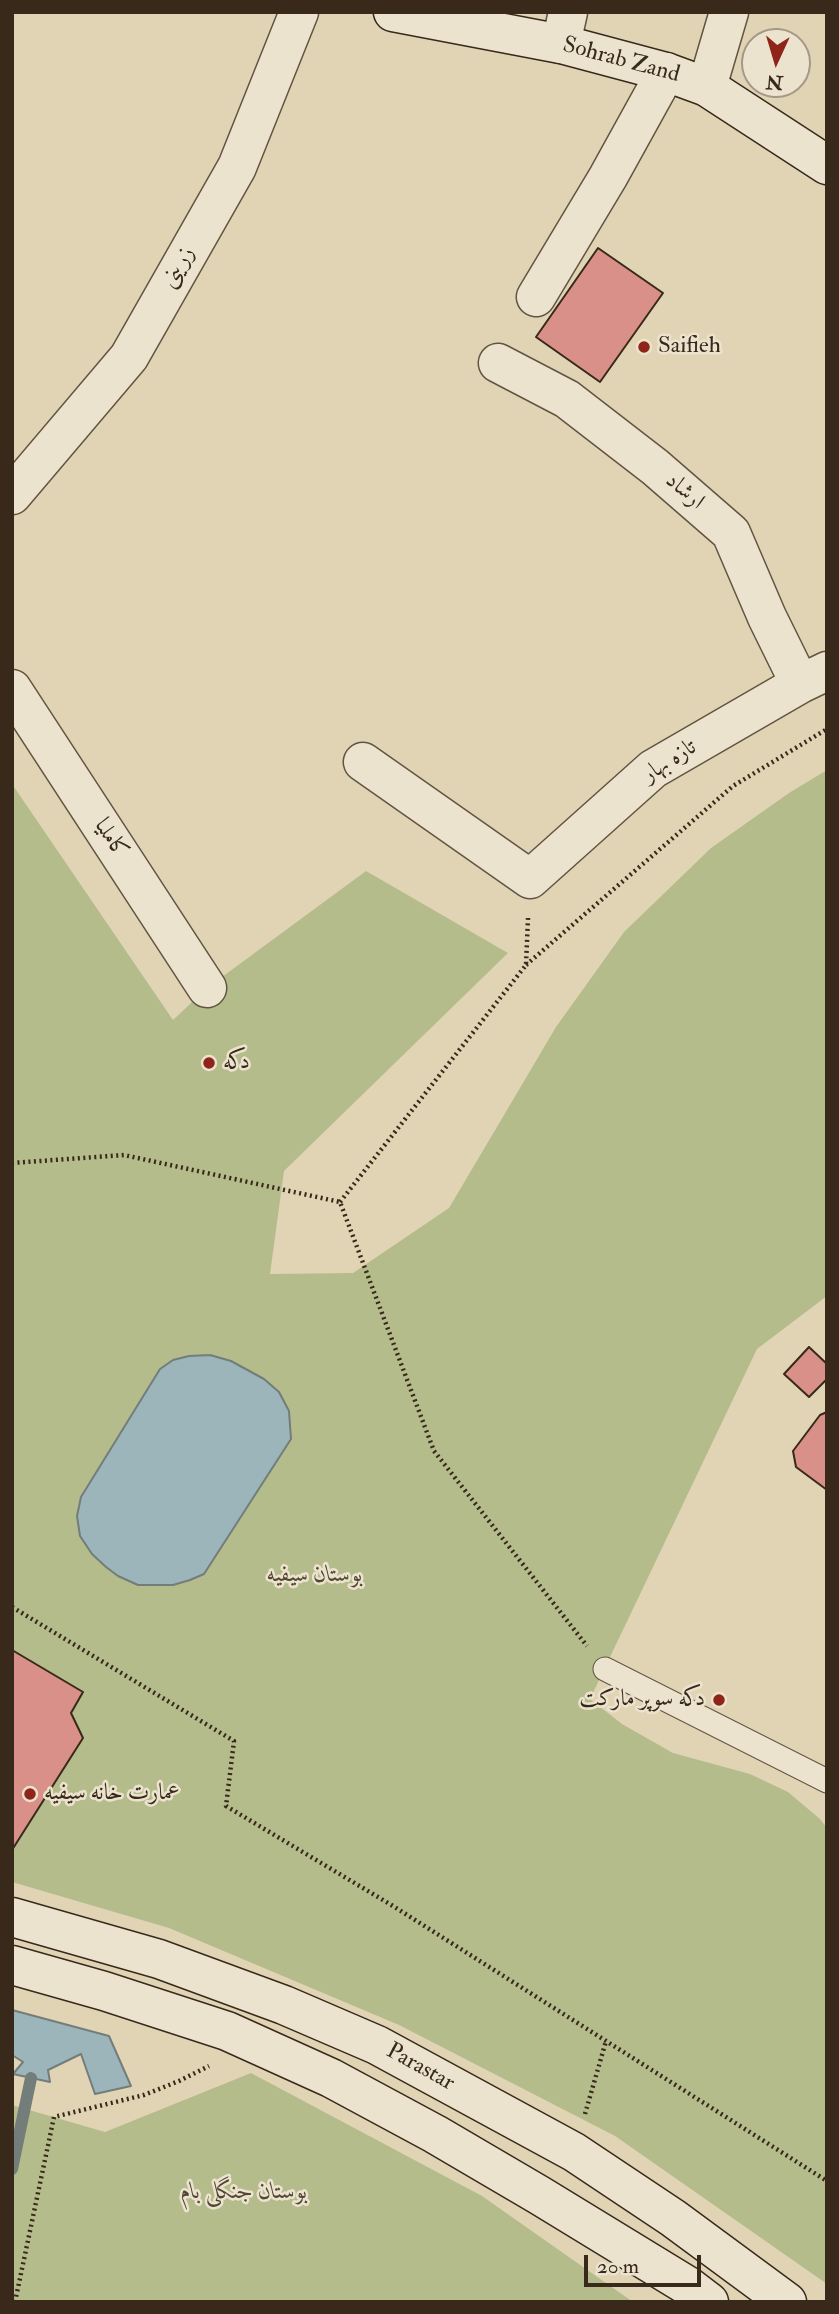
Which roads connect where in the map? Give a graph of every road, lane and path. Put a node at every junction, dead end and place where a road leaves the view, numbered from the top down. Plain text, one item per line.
1 (299, 12) edge
2 (393, 12) edge
3 (729, 12) edge
4 (564, 28) edge
5 (666, 72) junction
6 (707, 87) junction
7 (827, 165) edge
8 (536, 297) dead end
9 (498, 363) dead end
10 (12, 495) edge
11 (813, 678) edge
12 (12, 689) edge
13 (827, 729) edge
14 (363, 762) dead end
15 (530, 878) junction
16 (526, 965) junction
17 (207, 988) dead end
18 (12, 1163) edge
19 (340, 1202) junction
20 (12, 1607) edge
21 (605, 1669) joint
22 (827, 1781) edge
23 (12, 1917) edge
24 (12, 1965) edge
25 (227, 2031) junction
26 (606, 2041) junction
27 (574, 2152) junction
28 (827, 2181) edge
29 (15, 2302) edge
30 (709, 2302) edge
31 (788, 2302) edge

1 - 10 street, زرینی
2 - 4 street, Sohrab Zand
3 - 6 street
4 - 5 street, Sohrab Zand
5 - 6 street, Sohrab Zand
5 - 8 street
6 - 7 street, Sohrab Zand
9 - 11 street, ارشاد
11 - 15 street, تازه بهار
12 - 17 street, کاملیا
13 - 16 path
14 - 15 street
15 - 16 path
16 - 19 path
18 - 19 path
19 - 21 path
20 - 26 path
21 - 22 lane
23 - 27 street, Parastar
24 - 25 street
25 - 29 path
25 - 30 street
26 - 27 path
26 - 28 path
27 - 31 street, Parastar

